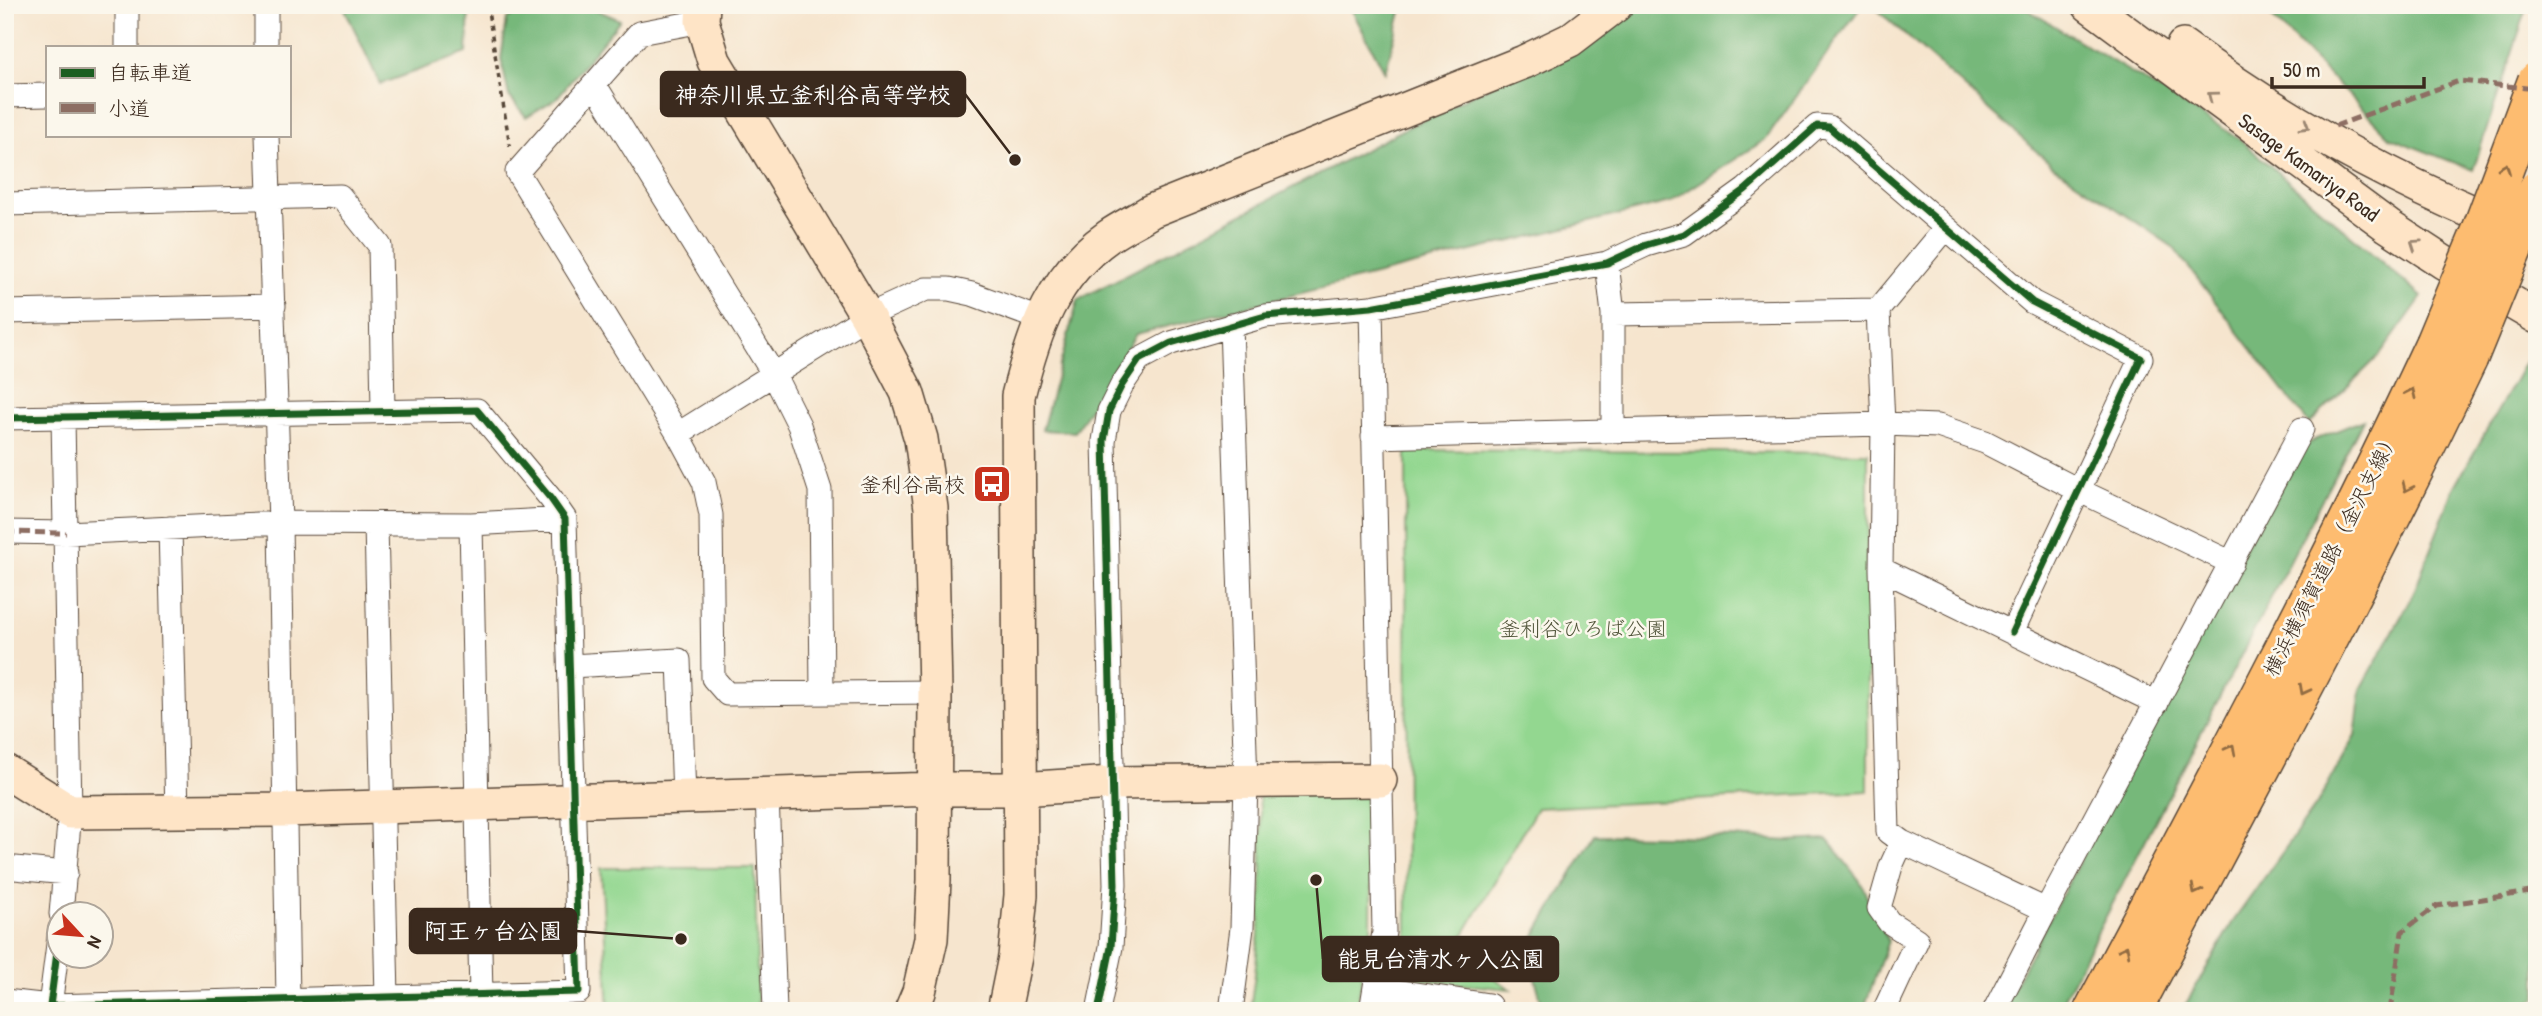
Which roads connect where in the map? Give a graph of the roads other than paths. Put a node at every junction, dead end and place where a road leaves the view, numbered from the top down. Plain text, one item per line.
1 (127, 5) edge
2 (267, 5) edge
3 (1616, 5) edge
4 (2089, 5) edge
5 (2127, 5) edge
6 (703, 13) edge
7 (127, 46) edge
8 (266, 46) edge
9 (2537, 81) edge
10 (595, 85) junction
11 (46, 95) edge
12 (5, 96) edge
13 (267, 136) edge
14 (2537, 190) edge
15 (270, 197) junction
16 (5, 204) edge
17 (1946, 228) junction
18 (2537, 239) edge
19 (1607, 263) junction
20 (274, 306) junction
21 (1371, 307) junction
22 (1878, 310) junction
23 (5, 312) edge
24 (1613, 314) junction
25 (867, 316) junction
26 (2537, 317) edge
27 (1040, 320) junction
28 (1231, 325) junction
29 (2451, 352) junction
30 (774, 374) junction
31 (383, 410) junction
32 (276, 413) junction
33 (62, 417) junction
34 (5, 418) edge
35 (1883, 424) junction
36 (2302, 429) dead end
37 (1613, 431) junction
38 (678, 434) junction
39 (1373, 437) junction
40 (2078, 490) junction
41 (565, 519) junction
42 (280, 523) junction
43 (376, 524) junction
44 (471, 524) junction
45 (170, 528) junction
46 (5, 532) edge
47 (66, 533) junction
48 (2232, 563) junction
49 (1881, 569) junction
50 (2012, 632) junction
51 (570, 666) junction
52 (822, 692) junction
53 (935, 692) junction
54 (2157, 703) junction
55 (5, 771) edge
56 (1380, 780) junction
57 (1246, 782) junction
58 (1113, 783) junction
59 (935, 789) junction
60 (1020, 789) junction
61 (767, 795) junction
62 (684, 797) junction
63 (573, 800) junction
64 (476, 804) junction
65 (382, 806) junction
66 (286, 810) junction
67 (71, 812) junction
68 (177, 812) junction
69 (1902, 842) junction
70 (5, 867) edge
71 (66, 873) junction
72 (63, 900) edge
73 (2046, 909) junction
74 (55, 970) edge
75 (481, 996) junction
76 (387, 998) junction
77 (1373, 1000) edge
78 (5, 1001) edge
79 (288, 1001) junction
80 (50, 1006) junction
81 (775, 1011) edge
82 (911, 1011) edge
83 (1004, 1011) edge
84 (1098, 1011) edge
85 (1231, 1011) edge
86 (1493, 1011) edge
87 (1884, 1011) edge
88 (1994, 1011) edge
89 (2093, 1011) edge
90 (2132, 1011) edge

1 - 7 street
2 - 8 street
3 - 27 street
26 -> 4 street, Sasage Kamariya Road
5 -> 18 street, Sasage Kamariya Road
6 - 10 street
6 - 25 street
29 -> 9 highway, 横浜横須賀道路（金沢支線）, bridge
10 - 30 street
10 - 38 street
11 - 12 street
13 - 15 street
14 - 29 highway, 横浜横須賀道路（金沢支線）, bridge
15 - 16 street
15 - 20 street
15 - 31 street
17 - 19 street
17 - 22 street
17 - 40 street
19 - 21 street
19 - 24 street
20 - 23 street
20 - 32 street
21 - 28 street
21 - 39 street
22 - 24 street
22 - 35 street
24 - 37 street
25 - 27 street
25 - 30 street
25 - 53 street
27 - 60 street
28 - 57 street
28 - 58 street
89 -> 29 highway, 横浜横須賀道路（金沢支線）
29 -> 90 highway, 横浜横須賀道路（金沢支線）
30 - 38 street
30 - 52 street
31 - 32 street
31 - 41 street
32 - 33 street
32 - 42 street
33 - 34 street
33 - 47 street
35 - 37 street
35 - 40 street
35 - 49 street
36 - 48 street
37 - 39 street
38 - 52 street
39 - 56 street
40 - 48 street
40 - 50 street
41 - 44 street
41 - 51 street
42 - 43 street
42 - 45 street
42 - 66 street
43 - 44 street
43 - 65 street
44 - 64 street
45 - 47 street
45 - 68 street
46 - 47 street
47 - 67 street
48 - 54 street
49 - 50 street
49 - 69 street
50 - 54 street
51 - 62 street
51 - 63 street
52 - 53 street
53 - 59 street
54 - 73 street
55 - 67 street
56 - 57 street
56 - 77 street
57 - 58 street
57 - 85 street
58 - 60 street
58 - 84 street
59 - 60 street
59 - 61 street
59 - 82 street
60 - 83 street
61 - 62 street
61 - 81 street
62 - 63 street
63 - 64 street
63 - 75 street
64 - 65 street
64 - 75 street
65 - 66 street
65 - 76 street
66 - 68 street
66 - 79 street
67 - 68 street
67 - 71 street
69 - 73 street
69 - 87 street
70 - 71 street
71 - 72 street
73 - 88 street
74 - 80 street
75 - 76 street
76 - 79 street
77 - 86 street
78 - 80 street
79 - 80 street

